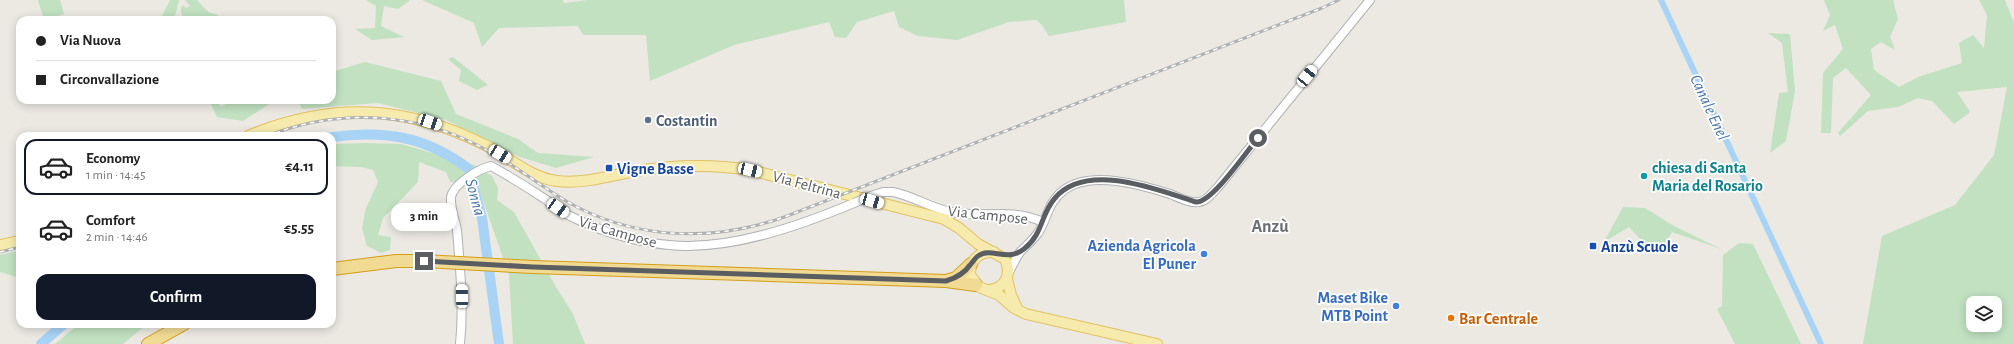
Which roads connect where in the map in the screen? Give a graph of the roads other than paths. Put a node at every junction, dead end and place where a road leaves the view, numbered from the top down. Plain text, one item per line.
1 (1370, 0) edge
2 (258, 132) edge
3 (1043, 222) junction
4 (971, 239) junction
5 (16, 242) edge
6 (0, 245) edge
7 (1022, 250) junction
8 (997, 254) junction
9 (973, 262) junction
10 (336, 268) edge
11 (1008, 275) junction
12 (946, 281) junction
13 (976, 285) junction
14 (989, 290) junction
15 (1022, 312) junction
16 (177, 328) edge
17 (148, 344) edge
18 (460, 344) edge
19 (1157, 344) edge

1 - 3 street
2 - 4 main road, Via Feltrina
3 - 7 street
3 - 18 street, Via Campose, bridge
4 - 8 main road, Via Feltrina
4 - 9 main road
5 - 6 main road
7 - 8 street
7 - 11 street
8 - 9 main road
8 - 11 main road
9 - 12 highway
9 - 13 main road
10 - 12 highway, bridge
11 - 14 main road
11 - 15 main road
12 - 13 highway
13 - 14 main road
14 - 15 main road
15 - 19 main road
16 - 17 highway

